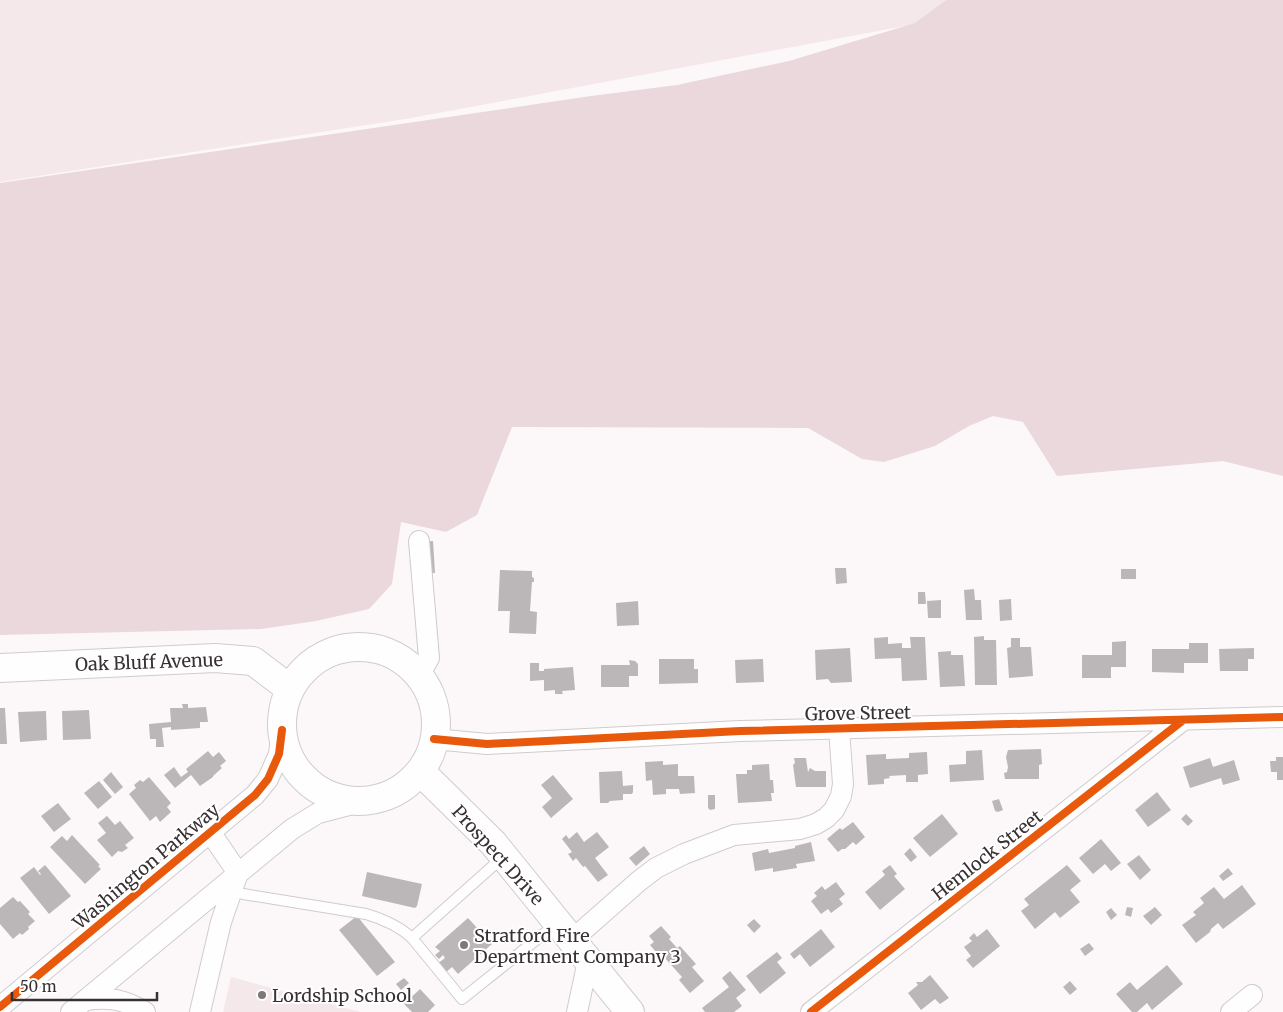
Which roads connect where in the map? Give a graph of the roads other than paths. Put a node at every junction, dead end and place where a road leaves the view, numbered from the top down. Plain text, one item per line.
1 (419, 541) dead end
2 (0, 668) edge
3 (419, 676) junction
4 (290, 689) junction
5 (1283, 717) edge
6 (1182, 721) junction
7 (840, 729) junction
8 (282, 730) junction
9 (434, 738) junction
10 (420, 770) junction
11 (364, 801) junction
12 (210, 832) junction
13 (504, 856) junction
14 (230, 884) junction
15 (412, 938) junction
16 (573, 941) junction
17 (1252, 995) dead end
18 (79, 1006) edge
19 (0, 1007) edge
20 (145, 1012) edge
21 (200, 1012) edge
22 (577, 1012) edge
23 (630, 1012) edge
24 (810, 1012) edge
25 (1231, 1012) edge

1 - 3 street
2 - 4 main road, Oak Bluff Avenue
3 - 4 main road
3 - 9 main road
4 - 8 main road
5 - 6 street, Grove Street
6 - 7 street, Grove Street
6 - 24 street, Hemlock Street
7 - 9 street, Grove Street
7 - 16 street
8 - 11 main road
8 - 12 street, Washington Parkway
9 - 10 main road
10 - 11 main road
10 - 13 main road, Prospect Drive
11 - 14 street
12 - 14 street
12 - 19 street, Washington Parkway
13 - 15 lane
13 - 16 main road, Prospect Drive
14 - 15 lane
14 - 18 street
14 - 21 street
15 - 16 lane
16 - 22 street
16 - 23 main road, Prospect Drive
17 - 25 street
18 - 20 street

